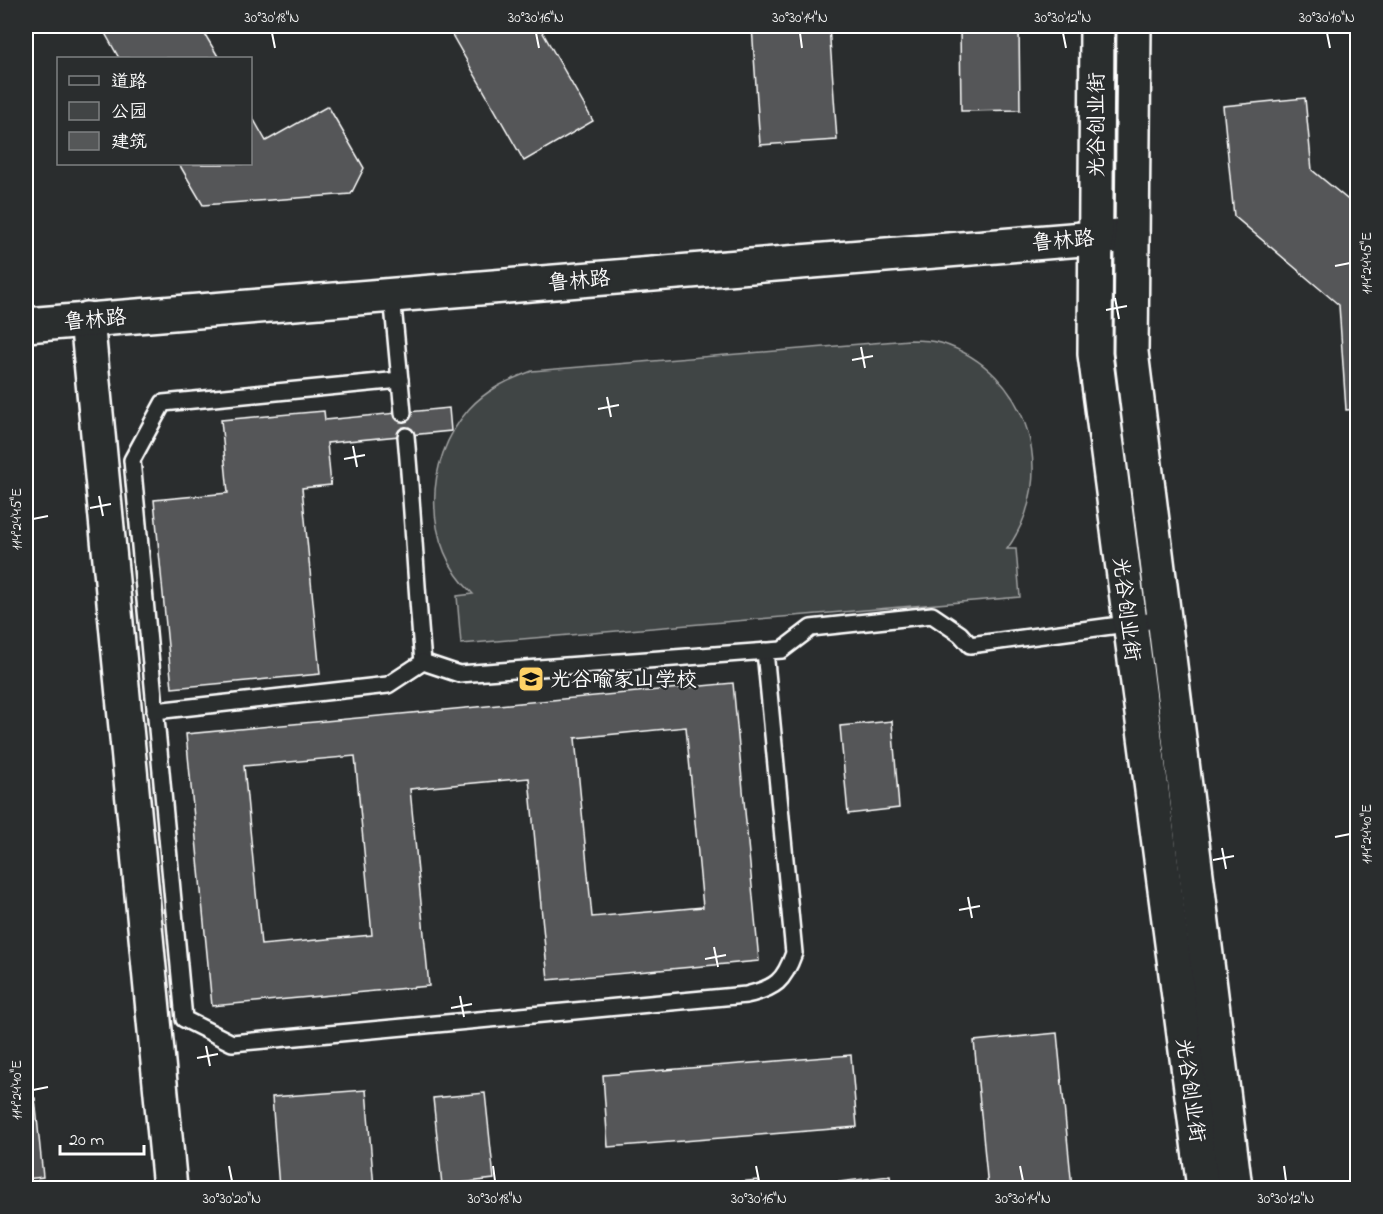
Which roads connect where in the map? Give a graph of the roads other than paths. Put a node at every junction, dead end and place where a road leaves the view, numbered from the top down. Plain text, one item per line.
1 (1097, 26) edge
2 (1134, 26) edge
3 (1132, 235) junction
4 (1096, 238) junction
5 (392, 295) junction
6 (87, 320) junction
7 (26, 325) edge
8 (400, 380) junction
9 (403, 413) dead end
10 (406, 436) dead end
11 (1164, 619) junction
12 (1129, 624) junction
13 (765, 651) junction
14 (423, 662) junction
15 (155, 711) junction
16 (170, 1188) edge
17 (1204, 1188) edge
18 (1235, 1188) edge

1 - 4 main road, 光谷创业街
2 - 3 main road, 光谷创业街
3 - 4 main road, 鲁林路
3 - 11 main road, 光谷创业街
4 - 5 main road, 鲁林路
4 - 12 main road, 光谷创业街
5 - 6 main road, 鲁林路
5 - 8 lane
6 - 7 main road, 鲁林路
6 - 16 main road
8 - 9 lane
8 - 15 lane
10 - 14 lane
11 - 12 lane
11 - 18 main road, 光谷创业街
12 - 13 lane
12 - 17 main road, 光谷创业街
13 - 14 lane
13 - 15 lane
14 - 15 lane

